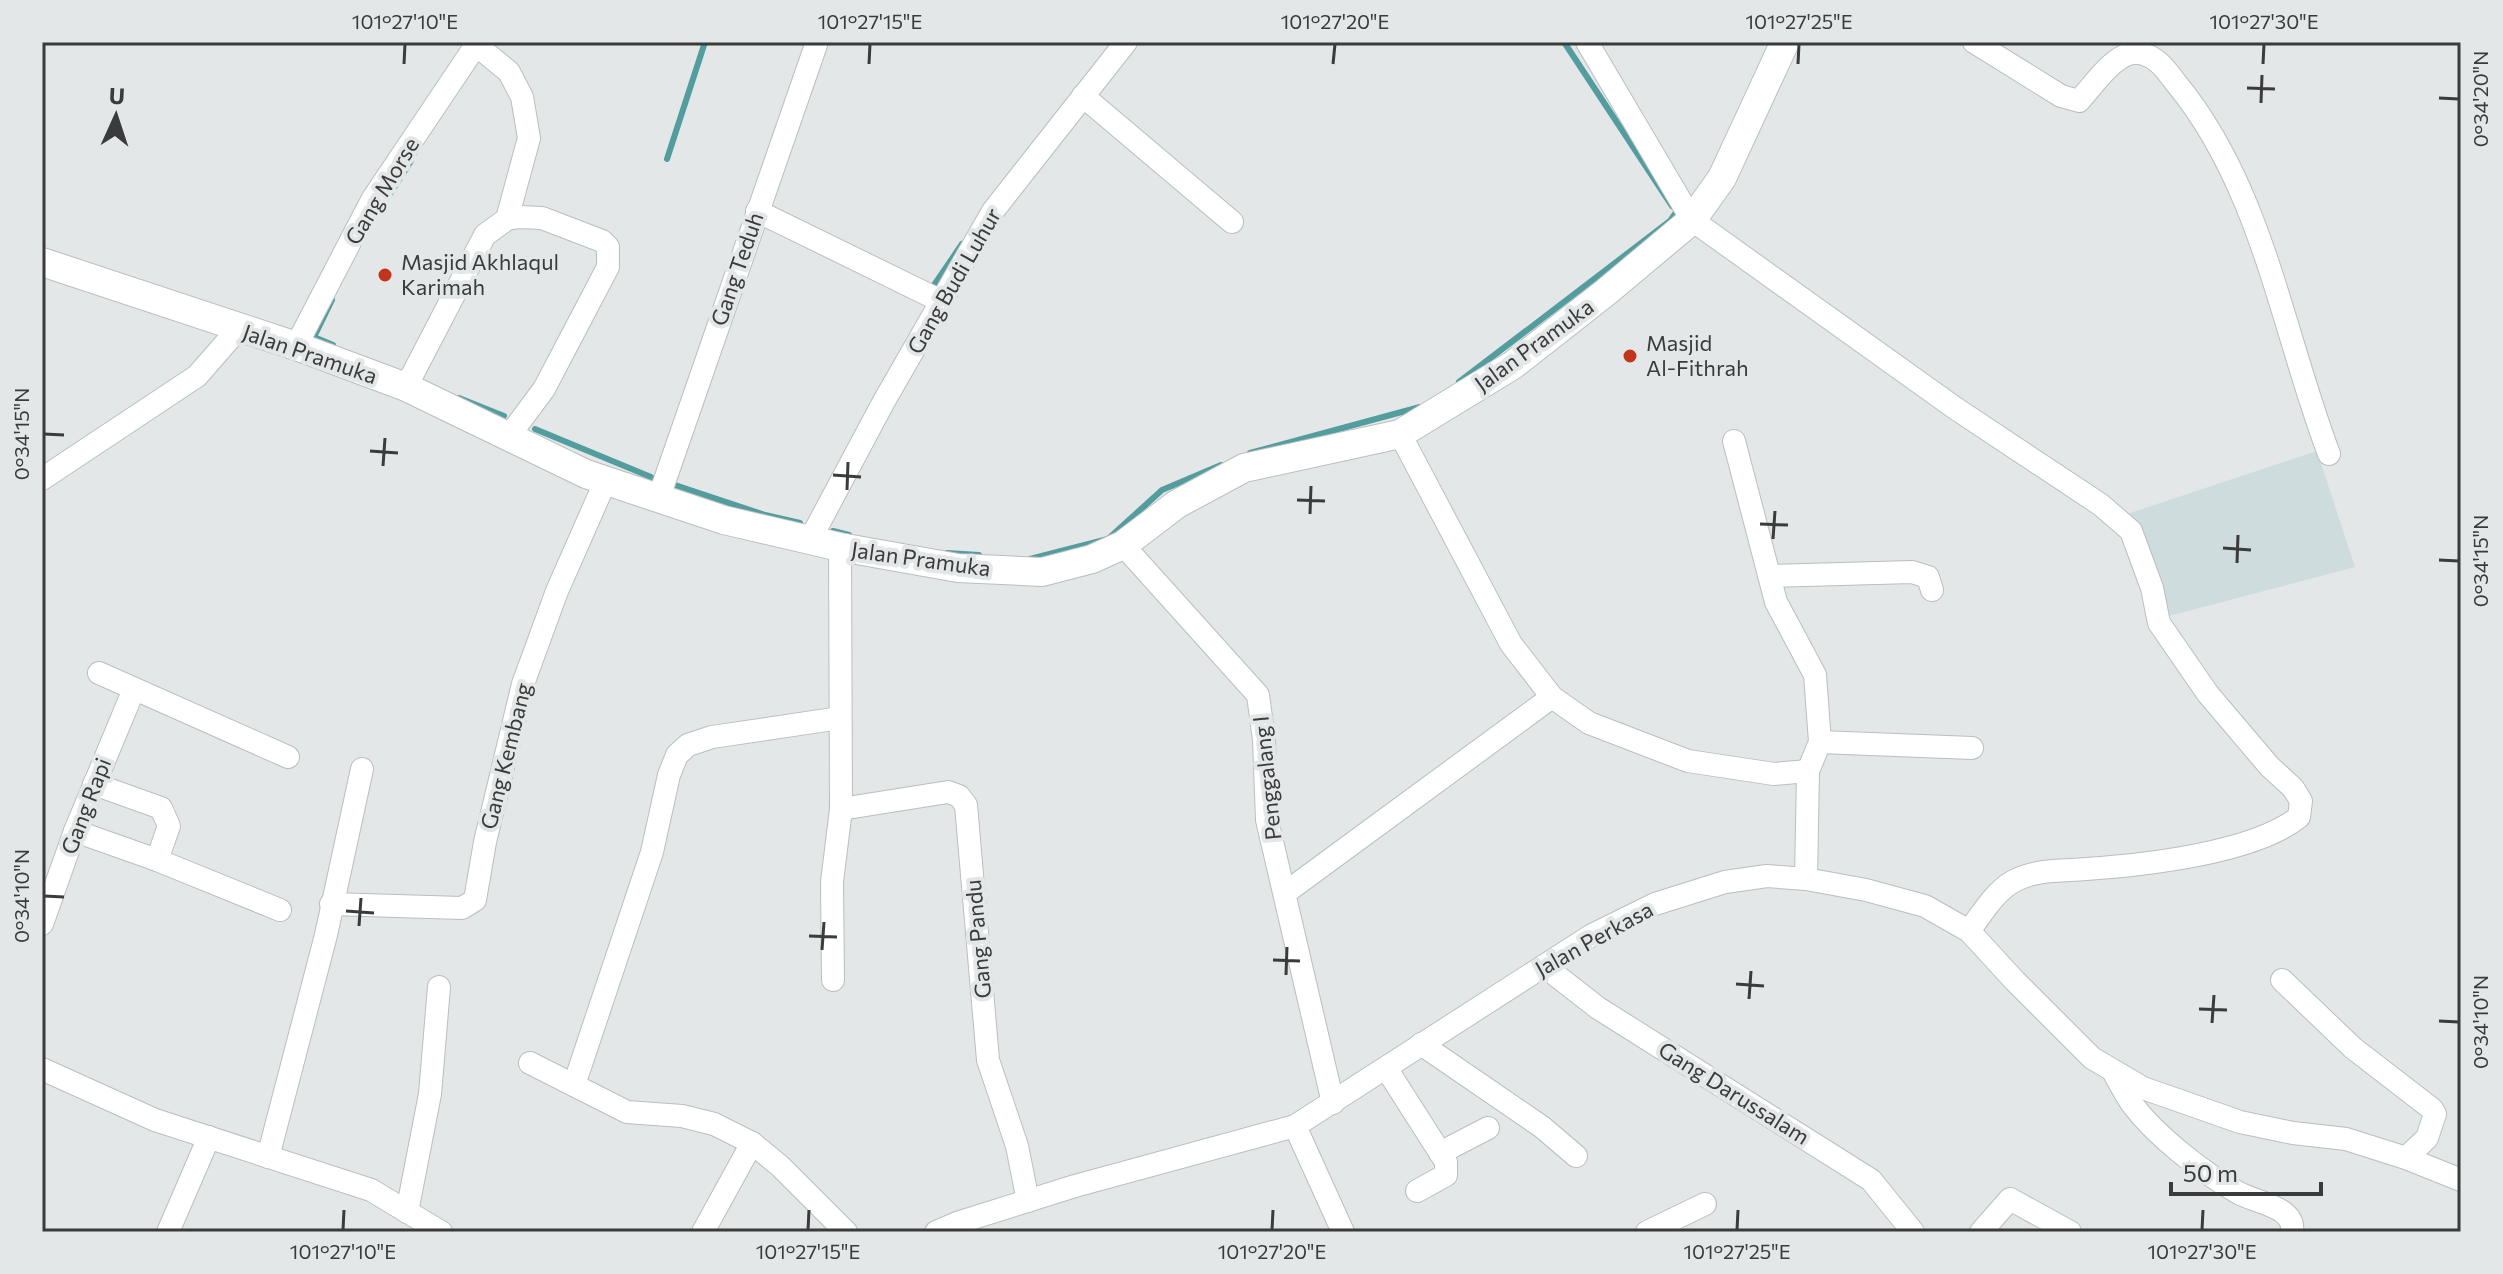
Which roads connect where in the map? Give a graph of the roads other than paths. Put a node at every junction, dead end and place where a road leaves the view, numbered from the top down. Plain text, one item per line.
1 (817, 42) edge
2 (1126, 42) edge
3 (1587, 42) edge
4 (1785, 42) edge
5 (1974, 42) edge
6 (477, 44) edge
7 (1083, 96) junction
8 (757, 211) junction
9 (507, 219) junction
10 (1692, 220) junction
11 (1232, 222) dead end
12 (42, 262) edge
13 (941, 301) junction
14 (239, 328) junction
15 (296, 346) junction
16 (406, 387) junction
17 (1400, 434) junction
18 (509, 436) junction
19 (1734, 441) dead end
20 (2329, 454) dead end
21 (42, 479) edge
22 (606, 480) junction
23 (659, 497) junction
24 (811, 538) junction
25 (1123, 545) junction
26 (840, 547) junction
27 (1769, 576) junction
28 (1932, 590) dead end
29 (99, 673) dead end
30 (134, 689) junction
31 (1552, 697) junction
32 (840, 718) junction
33 (1820, 742) junction
34 (1972, 748) dead end
35 (288, 757) dead end
36 (362, 769) dead end
37 (1808, 771) junction
38 (94, 784) junction
39 (841, 809) junction
40 (75, 831) junction
41 (157, 860) junction
42 (1806, 879) junction
43 (1285, 893) junction
44 (331, 904) junction
45 (280, 910) dead end
46 (42, 924) edge
47 (1969, 931) junction
48 (1544, 966) junction
49 (833, 980) dead end
50 (2282, 980) dead end
51 (439, 987) dead end
52 (1421, 1044) junction
53 (530, 1063) dead end
54 (1386, 1068) junction
55 (42, 1069) edge
56 (2113, 1070) junction
57 (574, 1085) junction
58 (1333, 1103) junction
59 (1295, 1126) junction
60 (1488, 1128) dead end
61 (209, 1137) junction
62 (752, 1143) junction
63 (1440, 1153) junction
64 (1576, 1156) dead end
65 (268, 1157) junction
66 (2406, 1158) junction
67 (2461, 1180) edge
68 (1417, 1191) dead end
69 (1028, 1201) junction
70 (1705, 1204) dead end
71 (407, 1212) junction
72 (952, 1229) edge
73 (168, 1232) edge
74 (441, 1232) edge
75 (703, 1232) edge
76 (846, 1232) edge
77 (1343, 1232) edge
78 (1647, 1232) edge
79 (1913, 1232) edge
80 (1981, 1232) edge
81 (2070, 1232) edge
82 (2292, 1232) edge

1 - 8 street, Gang Teduh
2 - 7 street, Gang Budi Luhur
3 - 10 street
4 - 10 main road, Jalan Pramuka
5 - 20 street
6 - 9 street
6 - 15 street, Gang Morse
7 - 11 street
7 - 13 street, Gang Budi Luhur
8 - 13 street
8 - 23 street, Gang Teduh
9 - 16 street
9 - 18 street
10 - 17 main road, Jalan Pramuka
10 - 47 street
12 - 14 main road, Jalan Pramuka
13 - 24 street, Gang Budi Luhur
14 - 15 main road, Jalan Pramuka
14 - 21 street
15 - 16 main road, Jalan Pramuka
16 - 18 main road, Jalan Pramuka
17 - 25 main road, Jalan Pramuka
17 - 31 street
18 - 22 main road, Jalan Pramuka
19 - 27 street
22 - 23 main road, Jalan Pramuka
22 - 44 street, Gang Kembang
23 - 24 main road, Jalan Pramuka
24 - 26 main road, Jalan Pramuka
25 - 26 main road, Jalan Pramuka
25 - 43 street, Penggalang I
26 - 32 street
27 - 28 street
27 - 33 street
29 - 30 street
30 - 35 street
30 - 38 street, Gang Rapi
31 - 37 street
31 - 43 street
32 - 39 street
32 - 57 street
33 - 34 street
33 - 37 street
36 - 44 street
37 - 42 street
38 - 40 street, Gang Rapi
38 - 41 street
39 - 49 street
39 - 69 street, Gang Pandu
40 - 41 street
40 - 46 street, Gang Rapi
41 - 45 street
42 - 47 street, Jalan Perkasa
42 - 48 street, Jalan Perkasa
43 - 58 street, Penggalang I
44 - 65 street
47 - 56 street, Jalan Perkasa
48 - 52 street, Jalan Perkasa
48 - 79 street, Gang Darussalam
50 - 66 street
51 - 71 street
52 - 54 street, Jalan Perkasa
52 - 64 street
53 - 57 street
54 - 58 street, Jalan Perkasa
54 - 63 street
55 - 61 street
56 - 66 street, Jalan Perkasa
56 - 82 street
57 - 62 street
58 - 59 street, Jalan Perkasa
59 - 69 street, Jalan Perkasa
59 - 77 street
60 - 63 street
61 - 65 street
61 - 73 street
62 - 75 street
62 - 76 street
63 - 68 street
65 - 71 street
66 - 67 street, Jalan Perkasa
69 - 72 street, Jalan Perkasa
70 - 78 street
71 - 74 street
80 - 81 street

